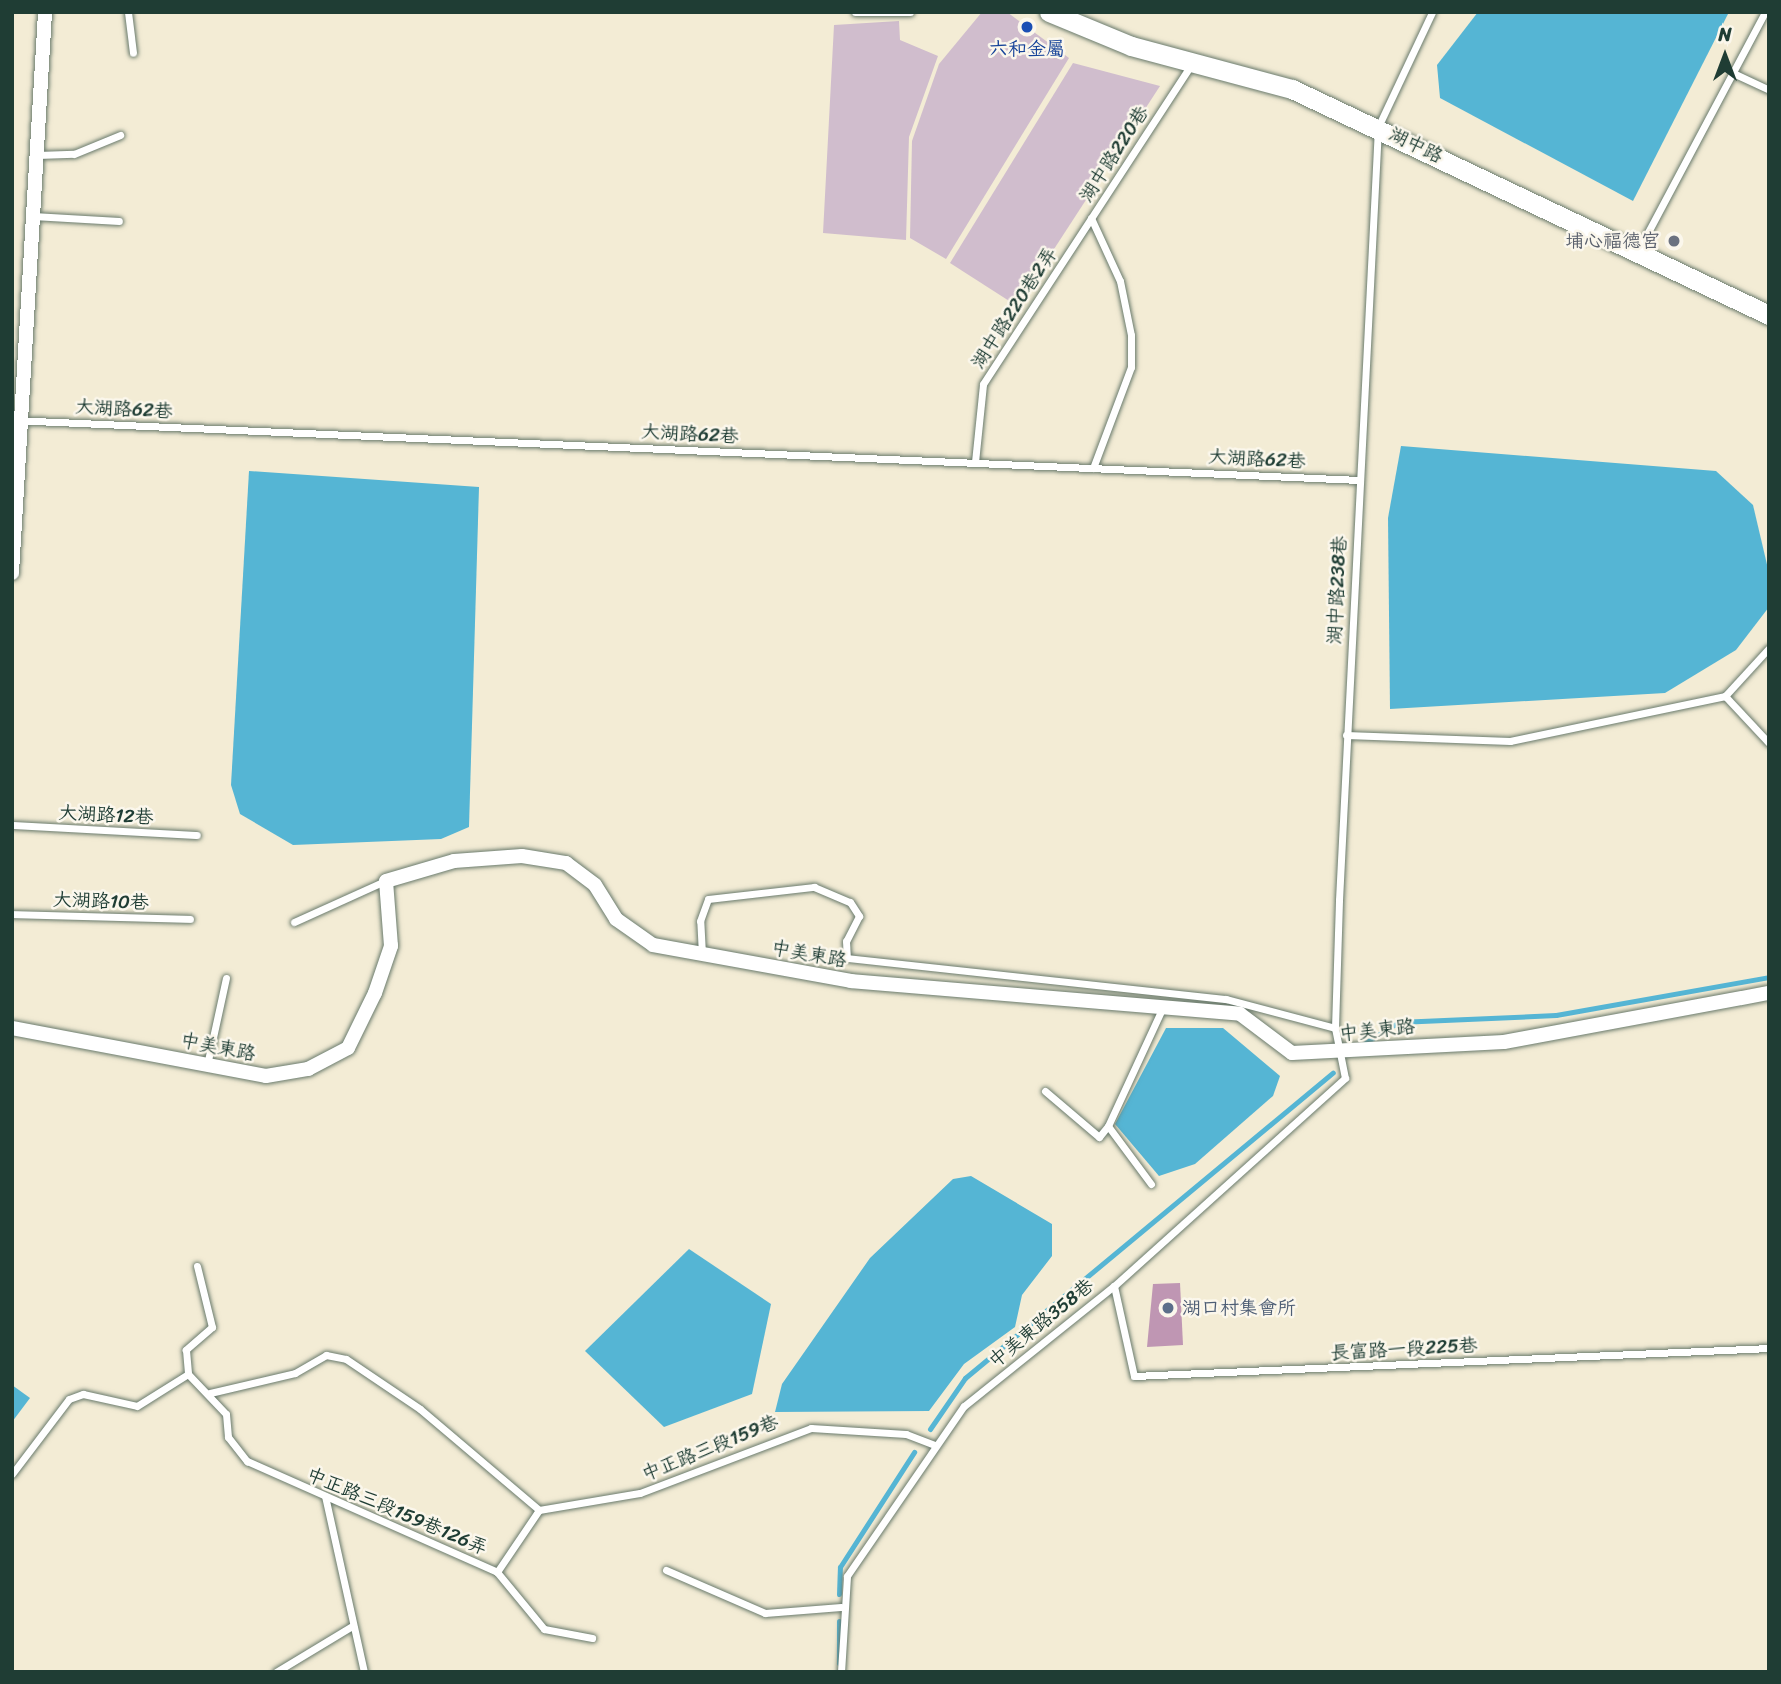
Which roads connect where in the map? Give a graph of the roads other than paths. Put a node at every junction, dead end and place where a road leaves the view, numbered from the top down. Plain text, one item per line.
1 (45, 12) edge
2 (128, 12) edge
3 (855, 12) edge
4 (910, 12) edge
5 (1049, 12) edge
6 (1432, 12) edge
7 (1765, 12) edge
8 (133, 53) dead end
9 (1193, 62) junction
10 (1733, 73) junction
11 (1769, 90) edge
12 (1378, 127) junction
13 (120, 135) dead end
14 (37, 156) junction
15 (33, 216) junction
16 (1091, 218) junction
17 (119, 221) dead end
18 (1638, 252) junction
19 (1769, 315) edge
20 (17, 420) edge
21 (975, 463) junction
22 (1093, 468) junction
23 (1358, 480) junction
24 (12, 573) edge
25 (1769, 648) edge
26 (1724, 696) junction
27 (1346, 735) junction
28 (1769, 743) edge
29 (12, 825) edge
30 (197, 835) dead end
31 (386, 881) junction
32 (12, 914) edge
33 (190, 919) dead end
34 (294, 922) dead end
35 (702, 955) junction
36 (226, 978) dead end
37 (1769, 993) edge
38 (1163, 1007) junction
39 (12, 1028) edge
40 (1335, 1028) junction
41 (1345, 1054) junction
42 (207, 1065) junction
43 (1045, 1091) dead end
44 (1108, 1126) junction
45 (1151, 1184) dead end
46 (197, 1266) dead end
47 (1114, 1286) junction
48 (1769, 1348) edge
49 (188, 1374) junction
50 (210, 1393) junction
51 (934, 1445) junction
52 (12, 1474) edge
53 (325, 1496) junction
54 (539, 1510) junction
55 (666, 1570) dead end
56 (497, 1572) junction
57 (841, 1607) junction
58 (352, 1626) junction
59 (592, 1638) dead end
60 (276, 1672) edge
61 (365, 1672) edge
62 (841, 1672) edge

1 - 14 street
2 - 8 lane
3 - 4 lane
5 - 9 street, 湖中路
6 - 12 lane
7 - 10 lane
9 - 12 street, 湖中路
9 - 16 lane, 湖中路220巷
10 - 11 lane
10 - 18 lane
12 - 18 street, 湖中路
12 - 23 lane, 湖中路238巷
13 - 14 lane
14 - 15 street
15 - 17 lane
15 - 20 street
16 - 21 lane, 湖中路220巷2弄
16 - 22 lane, 湖中路220巷
18 - 19 street, 湖中路
20 - 21 lane, 大湖路62巷
20 - 24 street
21 - 22 lane, 大湖路62巷
22 - 23 lane, 大湖路62巷
23 - 27 lane, 湖中路238巷
25 - 26 lane
26 - 27 lane
26 - 28 lane
27 - 40 lane, 湖中路238巷
29 - 30 lane, 大湖路12巷
31 - 34 lane
31 - 35 street, 中美東路
31 - 42 street, 中美東路
32 - 33 lane, 大湖路10巷
35 - 38 street, 中美東路
35 - 40 lane
36 - 42 lane
37 - 41 street, 中美東路
38 - 41 street, 中美東路
38 - 44 lane
39 - 42 street, 中美東路
40 - 41 lane, 湖中路238巷
41 - 47 lane, 中美東路358巷
43 - 44 lane
44 - 45 lane
46 - 49 lane
47 - 48 lane, 長富路一段225巷
47 - 51 lane, 中美東路358巷
49 - 50 lane, 中正路三段159巷126弄
49 - 52 lane
50 - 53 lane, 中正路三段159巷126弄
50 - 54 lane
51 - 54 lane, 中正路三段159巷
51 - 57 lane, 中美東路358巷
53 - 56 lane, 中正路三段159巷126弄
53 - 58 lane
54 - 56 lane
55 - 57 lane
56 - 59 lane, 中正路三段159巷126弄
57 - 62 lane, 中美東路358巷
58 - 60 lane
58 - 61 lane

